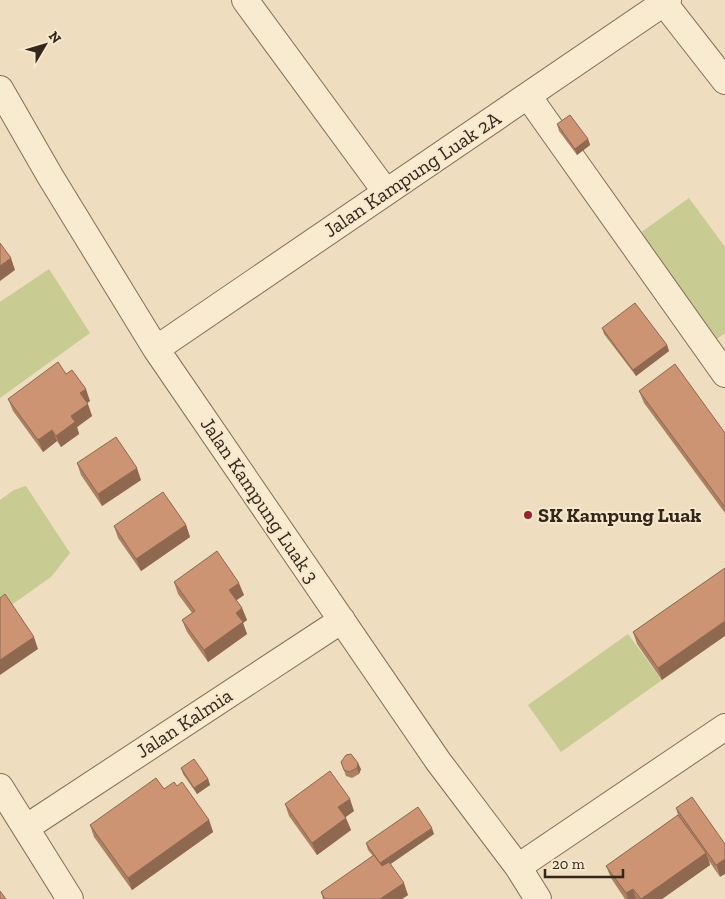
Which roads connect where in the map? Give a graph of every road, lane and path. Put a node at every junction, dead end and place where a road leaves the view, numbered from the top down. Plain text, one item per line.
1 (245, 0) edge
2 (666, 1) edge
3 (725, 81) edge
4 (0, 89) edge
5 (528, 96) junction
6 (386, 192) junction
7 (156, 349) junction
8 (725, 374) edge
9 (342, 620) junction
10 (725, 727) edge
11 (0, 787) edge
12 (27, 826) junction
13 (518, 867) junction
14 (70, 899) edge
15 (538, 899) edge

1 - 6 street
2 - 3 street
2 - 5 street, Jalan Kampung Luak 2A
4 - 7 street, Jalan Kampung Luak 3
5 - 6 street, Jalan Kampung Luak 2A
5 - 8 street
6 - 7 street, Jalan Kampung Luak 2A
7 - 9 street, Jalan Kampung Luak 3
9 - 12 street, Jalan Kalmia
9 - 13 street, Jalan Kampung Luak 3
10 - 13 street
11 - 12 street
12 - 14 street
13 - 15 street, Jalan Kampung Luak 3

